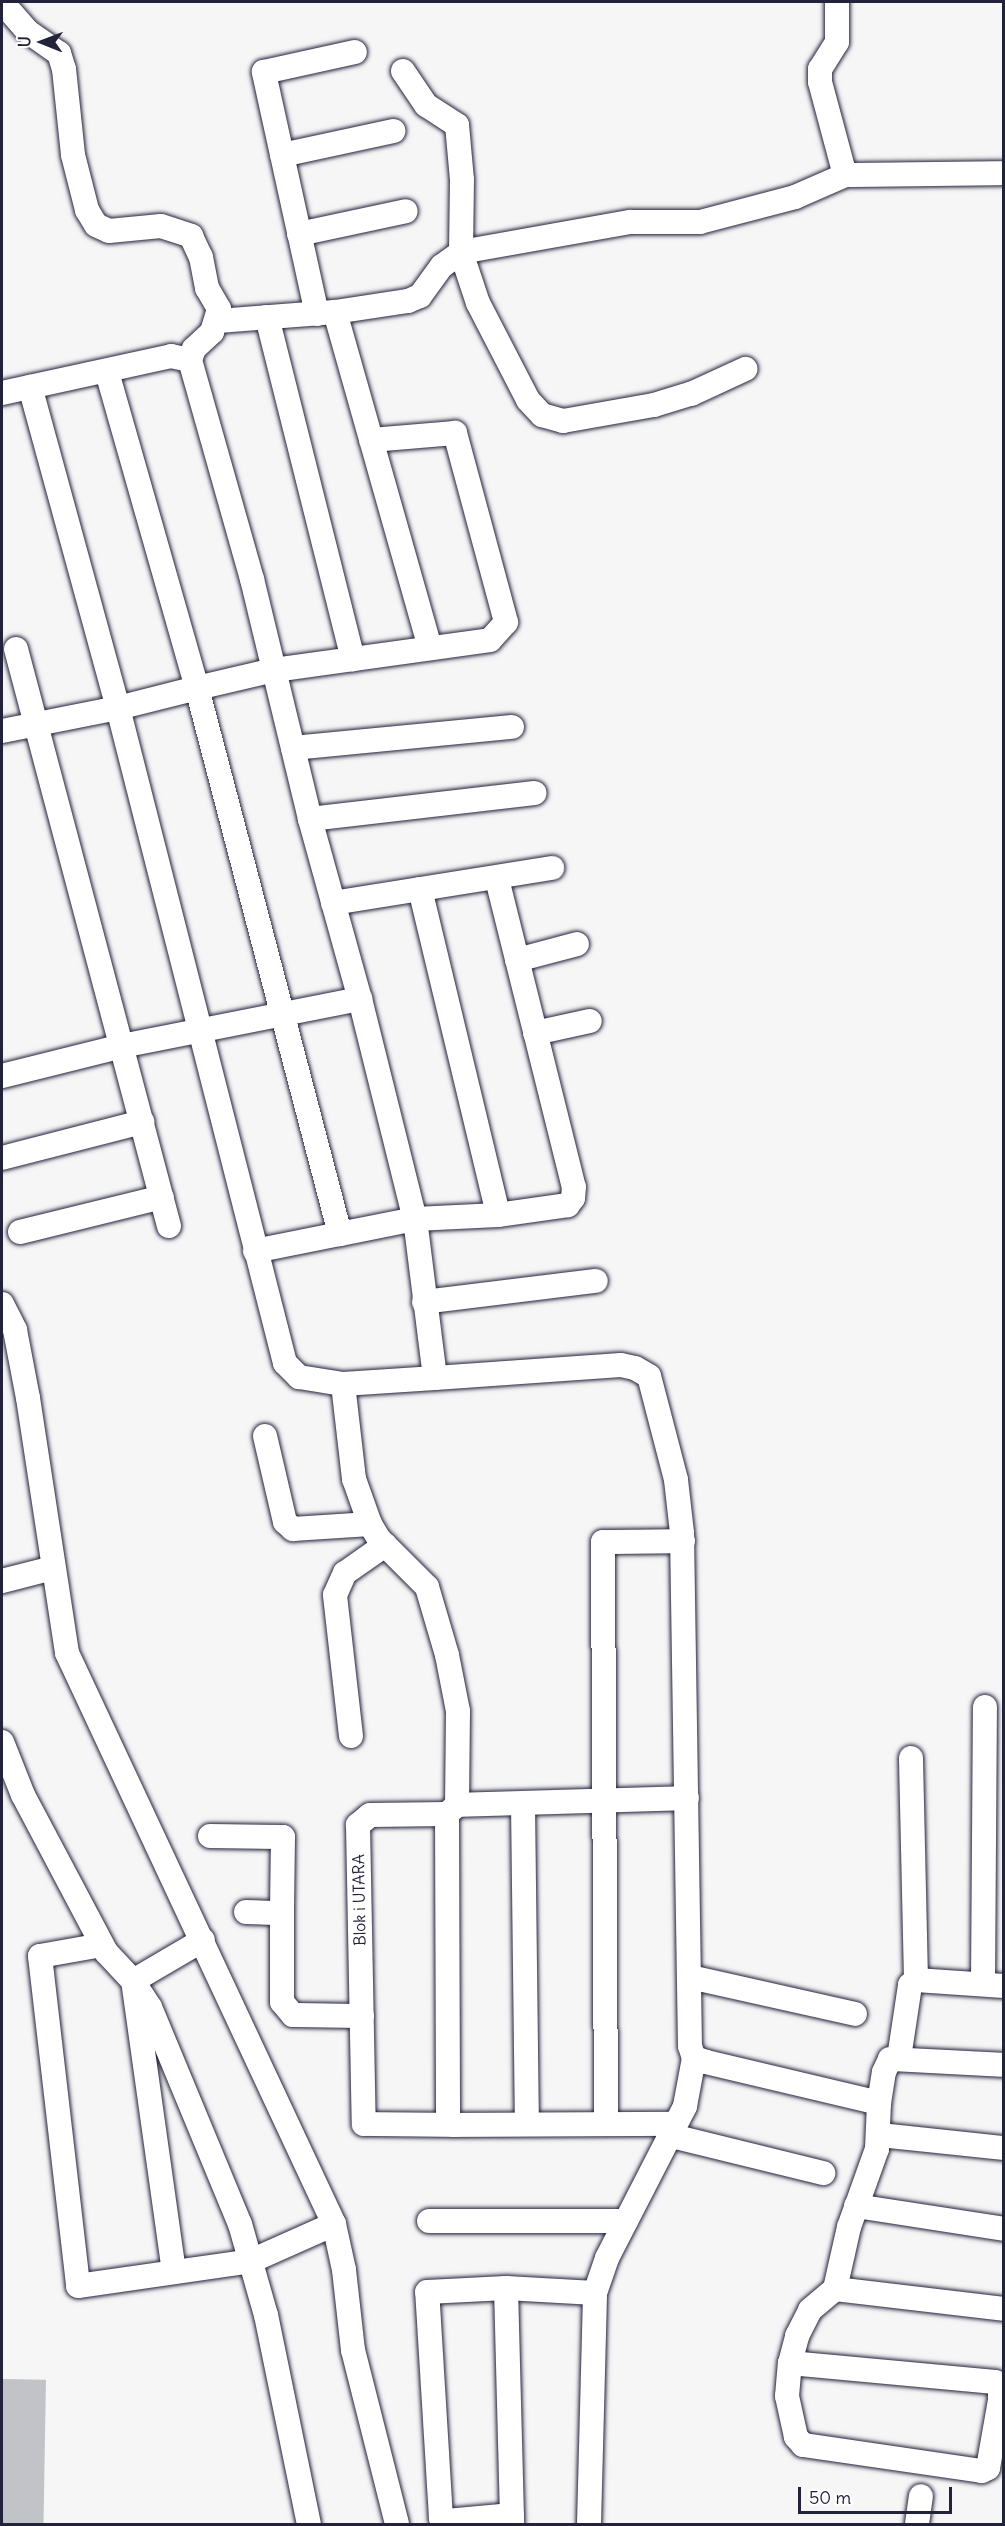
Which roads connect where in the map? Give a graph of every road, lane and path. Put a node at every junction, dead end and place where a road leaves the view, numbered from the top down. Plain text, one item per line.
1 (2, 2) edge
2 (837, 2) edge
3 (355, 52) dead end
4 (403, 71) dead end
5 (393, 131) dead end
6 (282, 155) junction
7 (1004, 173) edge
8 (846, 175) junction
9 (406, 211) dead end
10 (299, 234) junction
11 (462, 252) junction
12 (326, 313) junction
13 (267, 317) junction
14 (218, 321) junction
15 (190, 360) junction
16 (745, 369) dead end
17 (107, 372) junction
18 (30, 387) junction
19 (2, 393) edge
20 (371, 440) junction
21 (430, 648) junction
22 (16, 649) dead end
23 (353, 659) junction
24 (274, 670) junction
25 (197, 688) junction
26 (118, 708) junction
27 (39, 724) junction
28 (512, 726) dead end
29 (2, 731) edge
30 (293, 748) junction
31 (534, 793) dead end
32 (309, 819) junction
33 (552, 868) dead end
34 (497, 879) junction
35 (420, 889) junction
36 (333, 903) junction
37 (576, 944) dead end
38 (517, 960) junction
39 (360, 999) junction
40 (283, 1014) junction
41 (590, 1021) dead end
42 (202, 1029) junction
43 (535, 1033) junction
44 (122, 1046) junction
45 (2, 1076) edge
46 (142, 1122) junction
47 (2, 1158) edge
48 (162, 1197) junction
49 (498, 1215) junction
50 (415, 1219) junction
51 (169, 1226) dead end
52 (20, 1232) dead end
53 (340, 1234) junction
54 (255, 1251) junction
55 (596, 1281) dead end
56 (424, 1302) junction
57 (2, 1304) edge
58 (435, 1378) junction
59 (343, 1384) junction
60 (265, 1436) dead end
61 (370, 1524) junction
62 (683, 1541) junction
63 (385, 1545) junction
64 (53, 1568) junction
65 (2, 1581) edge
66 (985, 1707) dead end
67 (351, 1736) dead end
68 (2, 1742) edge
69 (911, 1758) dead end
70 (687, 1798) junction
71 (604, 1801) junction
72 (523, 1804) junction
73 (452, 1810) junction
74 (210, 1836) dead end
75 (246, 1912) dead end
76 (282, 1913) junction
77 (203, 1940) junction
78 (102, 1944) junction
79 (690, 1977) junction
80 (916, 1980) junction
81 (133, 1981) junction
82 (993, 1985) edge
83 (855, 2014) dead end
84 (362, 2016) junction
85 (694, 2058) junction
86 (899, 2058) junction
87 (1004, 2065) edge
88 (879, 2103) junction
89 (606, 2123) junction
90 (527, 2124) junction
91 (454, 2125) junction
92 (671, 2129) junction
93 (880, 2135) junction
94 (1004, 2148) edge
95 (823, 2173) dead end
96 (856, 2206) junction
97 (429, 2221) dead end
98 (626, 2221) junction
99 (334, 2224) junction
100 (1004, 2229) edge
101 (251, 2261) junction
102 (174, 2272) junction
103 (506, 2288) junction
104 (835, 2289) junction
105 (595, 2293) junction
106 (1004, 2309) edge
107 (790, 2363) junction
108 (921, 2496) dead end
109 (512, 2520) edge
110 (309, 2524) edge
111 (397, 2524) edge
112 (589, 2524) edge
113 (917, 2524) edge

1 - 14 street
2 - 8 street
3 - 6 street
4 - 11 street
5 - 6 street
6 - 10 street
7 - 8 street
8 - 11 street
9 - 10 street
10 - 12 street
11 - 12 street
11 - 16 street
12 - 13 street
12 - 20 street
13 - 14 street
13 - 23 street
14 - 15 street
15 - 17 street
15 - 24 street
17 - 18 street
17 - 25 street
18 - 19 street
18 - 26 street
20 - 21 street
20 - 21 street
21 - 23 street
22 - 27 street
23 - 24 street
24 - 25 street
24 - 30 street
25 - 26 street
25 - 40 street
26 - 27 street
26 - 42 street
27 - 29 street
27 - 44 street
28 - 30 street
30 - 32 street
31 - 32 street
32 - 36 street
33 - 34 street
34 - 35 street
34 - 38 street
35 - 36 street
35 - 49 street
36 - 39 street
37 - 38 street
38 - 43 street
39 - 40 street
39 - 50 street
40 - 42 street
40 - 53 street
41 - 43 street
42 - 44 street
42 - 54 street
43 - 49 street
44 - 45 street
44 - 46 street
46 - 47 street
46 - 48 street
48 - 51 street
48 - 52 street
49 - 50 street
50 - 53 street
50 - 56 street
53 - 54 street
54 - 59 street
55 - 56 street
56 - 58 street
57 - 64 street
58 - 59 street
58 - 62 street
59 - 61 street
60 - 61 street
61 - 63 street
62 - 70 street
62 - 71 street
63 - 67 street
63 - 73 street
64 - 65 street
64 - 77 street
66 - 82 street
68 - 78 street
69 - 80 street
70 - 71 street
70 - 79 street
71 - 72 street
71 - 89 street
72 - 73 street
72 - 90 street
73 - 84 street, Blok i UTARA
73 - 91 street
74 - 76 street
75 - 76 street
76 - 84 street
77 - 81 street
77 - 99 street
78 - 81 street
78 - 102 street
79 - 83 street
79 - 85 street
80 - 82 street
80 - 86 street
81 - 101 street
81 - 102 street
84 - 91 street, Blok i UTARA
85 - 88 street
85 - 92 street
86 - 87 street
86 - 88 street
88 - 93 street
89 - 90 street
89 - 92 street
90 - 91 street
92 - 95 street
92 - 98 street
93 - 94 street
93 - 96 street
96 - 100 street
96 - 104 street
97 - 98 street
98 - 105 street
99 - 101 street
99 - 111 street
101 - 102 street
101 - 110 street
103 - 105 street
103 - 109 street
103 - 109 street
104 - 106 street
104 - 107 street
105 - 112 street
107 - 107 street
108 - 113 street

